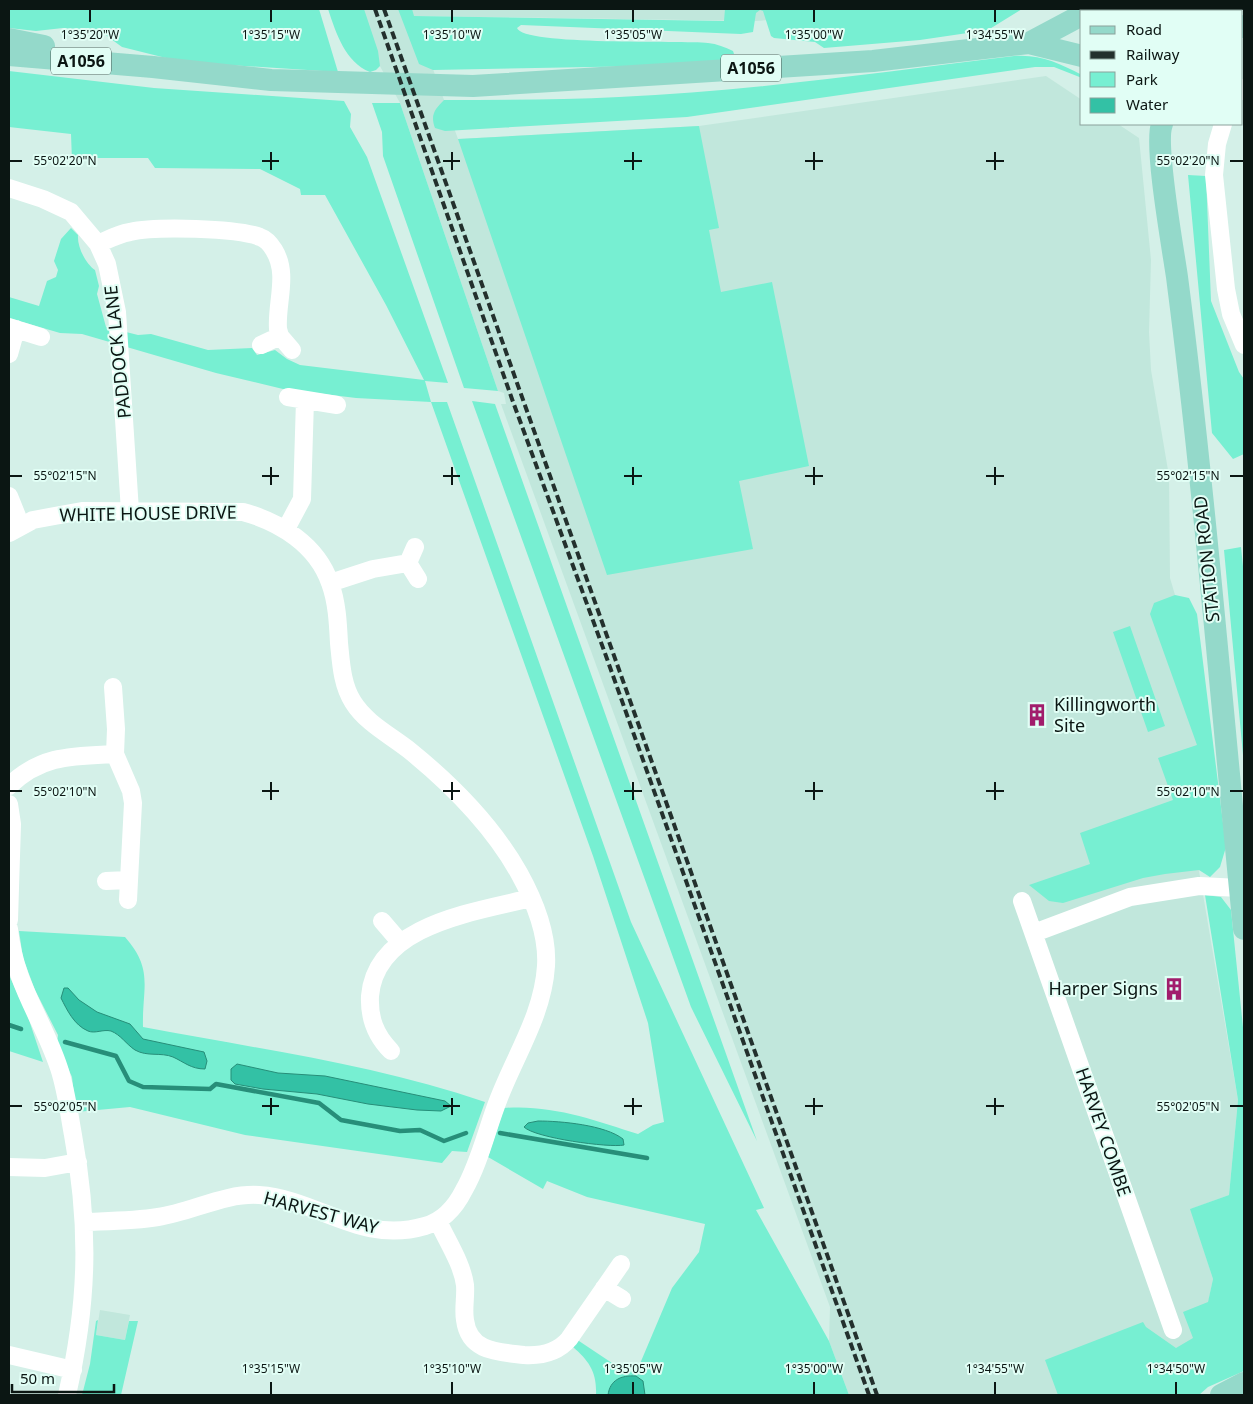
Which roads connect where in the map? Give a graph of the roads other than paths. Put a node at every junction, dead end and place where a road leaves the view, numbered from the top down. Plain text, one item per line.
1 (1077, 13) edge
2 (9, 39) edge
3 (1029, 43) junction
4 (1080, 46) edge
5 (9, 55) edge
6 (1080, 56) edge
7 (153, 67) junction
8 (1223, 125) edge
9 (1159, 126) edge
10 (9, 188) edge
11 (98, 244) junction
12 (12, 328) edge
13 (280, 336) junction
14 (41, 337) dead end
15 (1243, 340) edge
16 (262, 345) dead end
17 (292, 350) dead end
18 (9, 354) edge
19 (288, 398) dead end
20 (305, 400) junction
21 (337, 405) dead end
22 (9, 496) edge
23 (130, 511) junction
24 (286, 529) junction
25 (15, 530) edge
26 (415, 547) dead end
27 (408, 563) junction
28 (418, 579) dead end
29 (330, 583) junction
30 (113, 687) dead end
31 (114, 754) junction
32 (9, 786) edge
33 (9, 804) edge
34 (129, 880) junction
35 (106, 881) dead end
36 (1240, 888) junction
37 (531, 898) junction
38 (128, 900) dead end
39 (1022, 901) dead end
40 (9, 920) edge
41 (382, 921) dead end
42 (9, 929) edge
43 (1244, 929) edge
44 (1034, 933) junction
45 (400, 942) junction
46 (379, 1046) dead end
47 (482, 1144) joint
48 (78, 1162) junction
49 (9, 1167) edge
50 (438, 1221) junction
51 (84, 1222) junction
52 (621, 1264) dead end
53 (604, 1288) junction
54 (622, 1299) dead end
55 (1173, 1330) dead end
56 (9, 1355) edge
57 (73, 1370) junction
58 (1244, 1383) edge
59 (67, 1395) edge
60 (1221, 1395) edge

1 - 3 main road, A1056
1 - 4 main road
2 - 7 main road, A1056
3 - 6 main road, A1056
3 - 7 main road, A1056
5 - 7 main road, A1056
8 - 15 street
9 - 36 main road, STATION ROAD
10 - 11 street, PADDOCK LANE
11 - 13 street
11 - 23 street, PADDOCK LANE
12 - 14 street
12 - 18 street
13 - 16 street
13 - 17 street
19 - 20 street
20 - 21 street
20 - 24 street
22 - 25 street
23 - 24 street, WHITE HOUSE DRIVE
23 - 25 street, WHITE HOUSE DRIVE
24 - 29 street, WHITE HOUSE DRIVE
26 - 27 street
27 - 28 street
27 - 29 street
29 - 37 street, WHITE HOUSE DRIVE
30 - 31 street
31 - 32 street
31 - 34 street
33 - 40 street
34 - 35 street
34 - 38 street
36 - 43 main road, STATION ROAD
36 - 44 street
37 - 45 street
37 - 47 street, WHITE HOUSE DRIVE
39 - 44 street, HARVEY COMBE
41 - 45 street
42 - 48 street
44 - 55 street, HARVEY COMBE
45 - 46 street
47 - 50 street, HARVEST WAY
48 - 49 street
48 - 51 street
50 - 51 street, HARVEST WAY
50 - 53 street
51 - 57 street
52 - 53 street
53 - 54 street
56 - 57 street
57 - 59 street
58 - 60 main road

